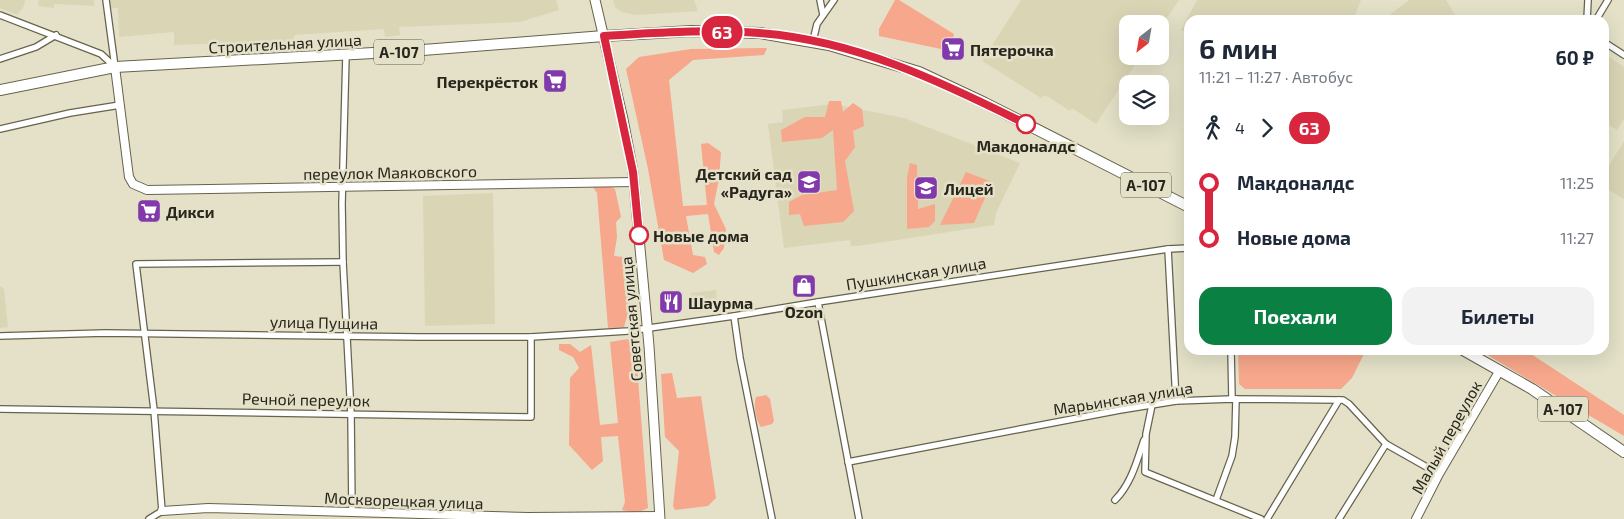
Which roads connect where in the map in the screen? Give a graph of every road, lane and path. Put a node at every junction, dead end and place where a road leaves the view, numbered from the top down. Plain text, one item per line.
1 (106, 0) edge
2 (595, 0) edge
3 (820, 0) edge
4 (834, 0) edge
5 (1588, 0) edge
6 (1608, 0) edge
7 (0, 15) edge
8 (823, 15) junction
9 (1587, 15) edge
10 (1599, 15) edge
11 (56, 35) junction
12 (604, 36) junction
13 (814, 41) junction
14 (1609, 45) edge
15 (1622, 52) edge
16 (346, 55) junction
17 (0, 59) edge
18 (115, 67) junction
19 (0, 90) edge
20 (120, 105) junction
21 (0, 129) edge
22 (634, 182) junction
23 (342, 187) junction
24 (1184, 204) edge
25 (1184, 248) edge
26 (1168, 249) junction
27 (343, 262) junction
28 (818, 302) junction
29 (734, 316) junction
30 (647, 329) junction
31 (145, 334) junction
32 (0, 336) edge
33 (347, 336) junction
34 (531, 337) junction
35 (1231, 355) edge
36 (1472, 355) edge
37 (1500, 370) junction
38 (1234, 399) junction
39 (1338, 400) junction
40 (1176, 402) junction
41 (1152, 405) junction
42 (0, 409) edge
43 (154, 410) junction
44 (351, 414) junction
45 (1146, 434) junction
46 (1386, 444) junction
47 (1624, 452) edge
48 (848, 462) junction
49 (1439, 474) junction
50 (1115, 500) dead end
51 (1216, 500) junction
52 (162, 511) junction
53 (352, 512) junction
54 (660, 518) edge
55 (149, 519) edge
56 (772, 519) edge
57 (858, 519) edge
58 (1261, 519) edge
59 (1267, 519) edge
60 (1339, 519) edge
61 (1416, 519) edge

1 - 18 street
2 - 12 main road, Советская улица
3 - 8 street
4 - 8 street
5 - 9 street
6 - 10 street
7 - 11 street
8 - 13 street
11 - 17 street
11 - 18 street
12 - 13 highway, А-107
12 - 16 highway, Строительная улица / А-107
12 - 22 main road, Советская улица
13 - 24 highway, А-107
14 - 15 street
16 - 18 highway, Строительная улица / А-107
16 - 23 street
18 - 19 highway, Строительная улица / А-107
18 - 20 street
20 - 21 street
20 - 23 street, переулок Маяковского
22 - 23 street, переулок Маяковского
22 - 30 main road, Советская улица
23 - 27 street
25 - 26 street, Пушкинская улица
26 - 28 street, Пушкинская улица
26 - 40 street
27 - 31 street
27 - 33 street
28 - 29 street, Пушкинская улица
28 - 48 street
29 - 30 street, Пушкинская улица
29 - 56 street
30 - 34 street, улица Пущина
30 - 54 main road, Советская улица
31 - 32 street, улица Пущина
31 - 33 street, улица Пущина
31 - 43 street
33 - 34 street, улица Пущина
33 - 44 street
34 - 44 street, Речной переулок
35 - 38 street
36 - 37 highway, А-107
37 - 47 highway, А-107
37 - 49 street, Малый переулок
38 - 39 street, Марьинская улица
38 - 40 street, Марьинская улица
38 - 51 street
39 - 46 street
39 - 59 street
40 - 41 street, Марьинская улица
41 - 45 street
41 - 48 street, Марьинская улица
42 - 43 street, Речной переулок
43 - 44 street, Речной переулок
43 - 52 street
44 - 53 street
45 - 50 street
45 - 51 street
46 - 49 street
46 - 60 street
48 - 57 street
49 - 61 street, Малый переулок
51 - 58 street
52 - 53 street, Москворецкая улица
52 - 55 street, Москворецкая улица
53 - 54 street, Москворецкая улица

